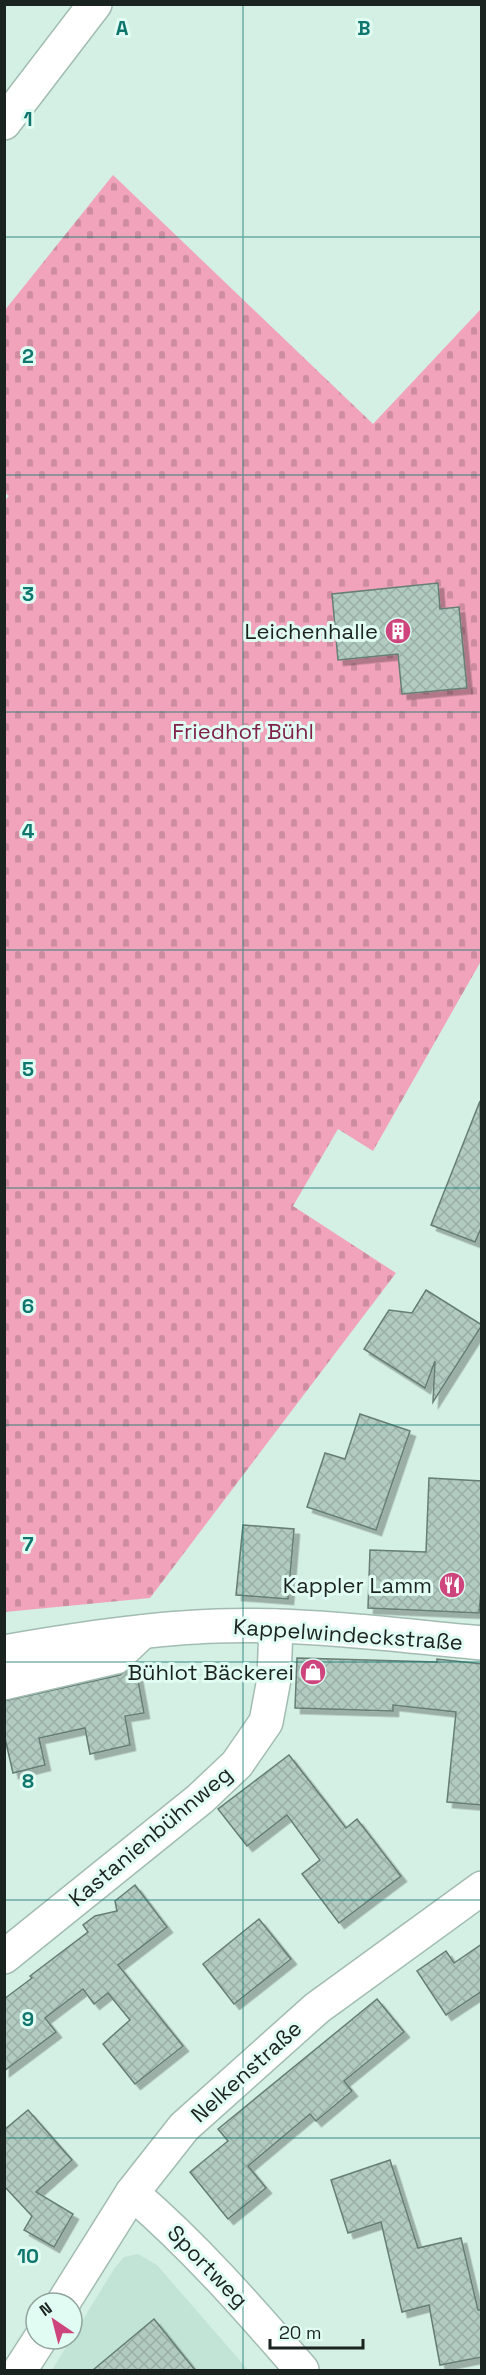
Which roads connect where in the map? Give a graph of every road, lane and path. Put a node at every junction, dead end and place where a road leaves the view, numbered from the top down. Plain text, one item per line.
1 (95, 4) edge
2 (4, 123) edge
3 (276, 1626) junction
4 (142, 1632) junction
5 (482, 1643) edge
6 (4, 1652) edge
7 (4, 1683) edge
8 (482, 1888) edge
9 (4, 1957) edge
10 (132, 2193) junction
11 (71, 2291) edge
12 (32, 2351) edge
13 (20, 2370) edge
14 (302, 2370) edge

1 - 2 street
3 - 4 street, Kappelwindeckstraße
3 - 5 street, Kappelwindeckstraße
3 - 9 street, Kastanienbühnweg
4 - 6 street, Kappelwindeckstraße
4 - 7 street
8 - 10 street, Nelkenstraße
10 - 11 street, Nelkenstraße
10 - 14 street, Sportweg
12 - 13 street

